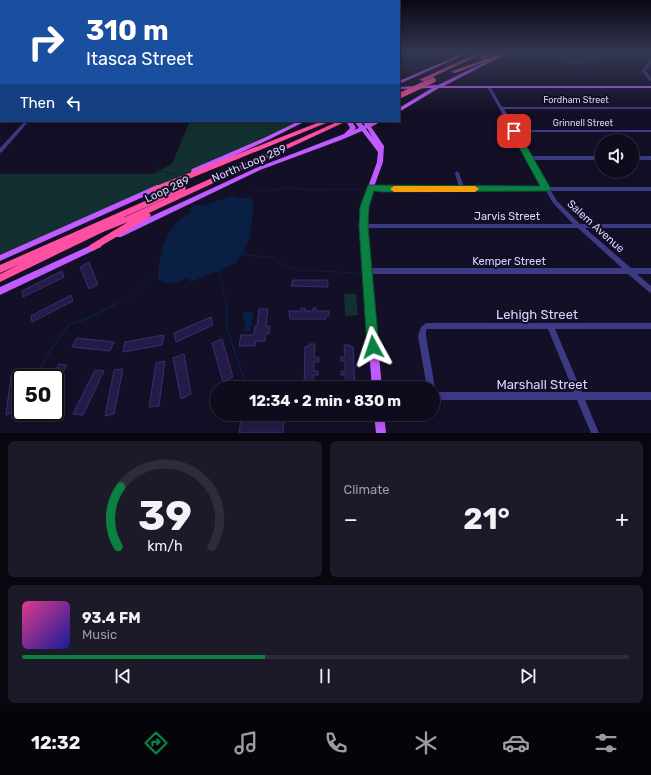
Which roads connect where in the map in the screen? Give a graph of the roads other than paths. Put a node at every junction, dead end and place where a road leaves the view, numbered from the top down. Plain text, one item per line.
1 (423, 72) edge
2 (439, 72) edge
3 (453, 72) edge
4 (467, 72) edge
5 (417, 75) junction
6 (449, 81) junction
7 (458, 85) junction
8 (400, 87) edge
9 (437, 87) junction
10 (489, 87) junction
11 (651, 87) edge
12 (471, 88) junction
13 (400, 96) edge
14 (421, 97) junction
15 (501, 108) junction
16 (651, 108) edge
17 (400, 109) edge
18 (26, 122) edge
19 (301, 122) edge
20 (325, 122) edge
21 (330, 122) edge
22 (342, 122) edge
23 (350, 122) edge
24 (376, 122) edge
25 (381, 122) edge
26 (365, 125) edge
27 (514, 131) junction
28 (651, 131) edge
29 (345, 136) junction
30 (371, 140) junction
31 (380, 148) junction
32 (0, 151) edge
33 (529, 158) junction
34 (595, 158) edge
35 (639, 158) edge
36 (651, 158) edge
37 (251, 163) junction
38 (457, 173) dead end
39 (371, 187) junction
40 (462, 189) junction
41 (546, 189) junction
42 (651, 189) edge
43 (154, 190) junction
44 (363, 226) junction
45 (579, 226) junction
46 (651, 226) edge
47 (93, 247) junction
48 (0, 258) edge
49 (0, 269) edge
50 (367, 271) junction
51 (630, 271) junction
52 (651, 271) edge
53 (0, 278) edge
54 (0, 290) edge
55 (651, 290) edge
56 (550, 326) junction
57 (651, 326) edge
58 (376, 381) edge
59 (429, 381) edge
60 (440, 396) edge
61 (580, 396) junction
62 (651, 396) edge
63 (380, 421) edge
64 (381, 433) edge
65 (596, 433) edge

1 - 5 main road
2 - 8 highway
3 - 13 highway, bridge
4 - 6 main road
5 - 6 main road
5 - 8 main road
6 - 7 main road
6 - 9 main road
7 - 9 main road
7 - 10 main road
8 - 9 main road
9 - 12 main road
9 - 14 main road
10 - 11 main road
10 - 12 main road
10 - 15 street, Salem Avenue
12 - 14 main road
14 - 17 main road
15 - 16 street, Fordham Street
15 - 27 street, Salem Avenue
18 - 32 street
19 - 43 main road, North Loop 289
20 - 43 highway
21 - 49 highway, Loop 289
22 - 37 highway, Loop 289
23 - 29 main road
24 - 26 main road, North Loop 289
25 - 31 main road
26 - 29 main road, North Loop 289
26 - 30 main road
26 - 31 main road
27 - 28 street, Grinnell Street
27 - 33 street, Salem Avenue
29 - 30 main road
29 - 47 main road, North Loop 289
30 - 31 main road
31 - 39 main road
33 - 34 street
33 - 41 street, Salem Avenue
35 - 36 street
37 - 47 highway
37 - 53 highway, Loop 289
38 - 40 street
39 - 40 street
39 - 44 main road
40 - 41 street
41 - 42 street
41 - 45 street, Salem Avenue
43 - 48 main road, North Loop 289
44 - 45 street, Jarvis Street
44 - 50 main road
45 - 46 street, Jarvis Street
45 - 51 street, Salem Avenue
47 - 54 main road, North Loop 289
50 - 51 street, Kemper Street
50 - 58 main road
51 - 52 street, Kemper Street
51 - 55 street, Salem Avenue
56 - 57 street, Lehigh Street
56 - 59 street, Lehigh Street
56 - 61 street
60 - 61 street, Marshall Street
61 - 62 street, Marshall Street
61 - 65 street
63 - 64 main road

